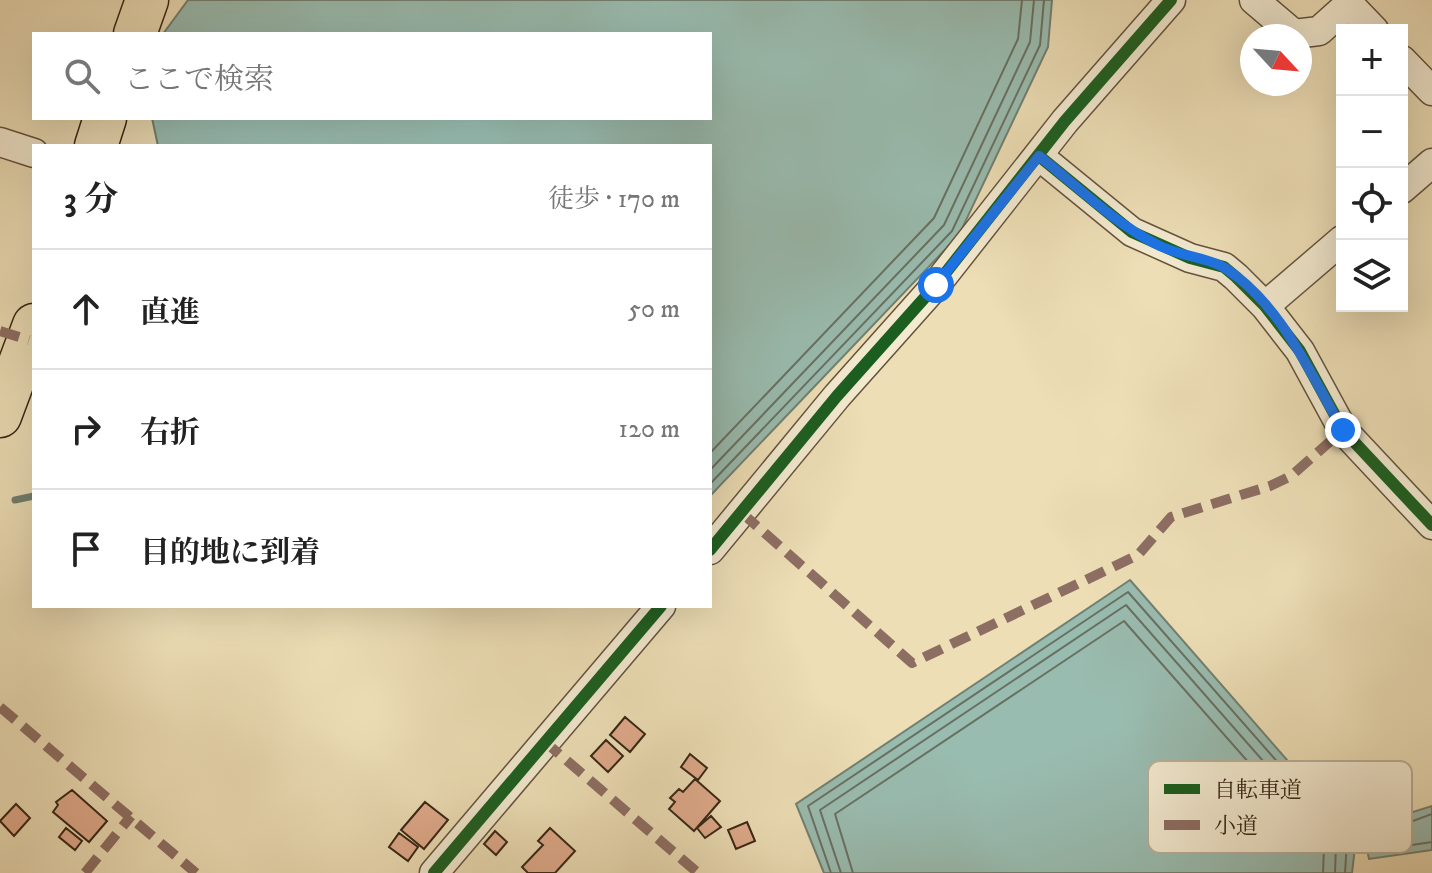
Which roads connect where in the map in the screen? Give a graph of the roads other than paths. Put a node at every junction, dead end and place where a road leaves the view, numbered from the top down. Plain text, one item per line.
1 (147, 0) edge
2 (1171, 0) edge
3 (1254, 0) edge
4 (1368, 24) edge
5 (136, 32) edge
6 (1408, 66) edge
7 (1432, 91) edge
8 (104, 120) edge
9 (0, 142) edge
10 (97, 144) edge
11 (32, 152) edge
12 (1039, 156) junction
13 (1432, 163) edge
14 (1408, 184) edge
15 (1336, 245) edge
16 (1265, 306) junction
17 (32, 330) edge
18 (0, 416) edge
19 (1432, 525) edge
20 (712, 548) edge
21 (659, 608) edge
22 (434, 873) edge

1 - 5 main road
2 - 12 street
3 - 4 street
6 - 7 street
8 - 10 main road
9 - 11 street
12 - 16 street
12 - 20 street
13 - 14 street
15 - 16 street
16 - 19 street
17 - 18 main road
21 - 22 street

